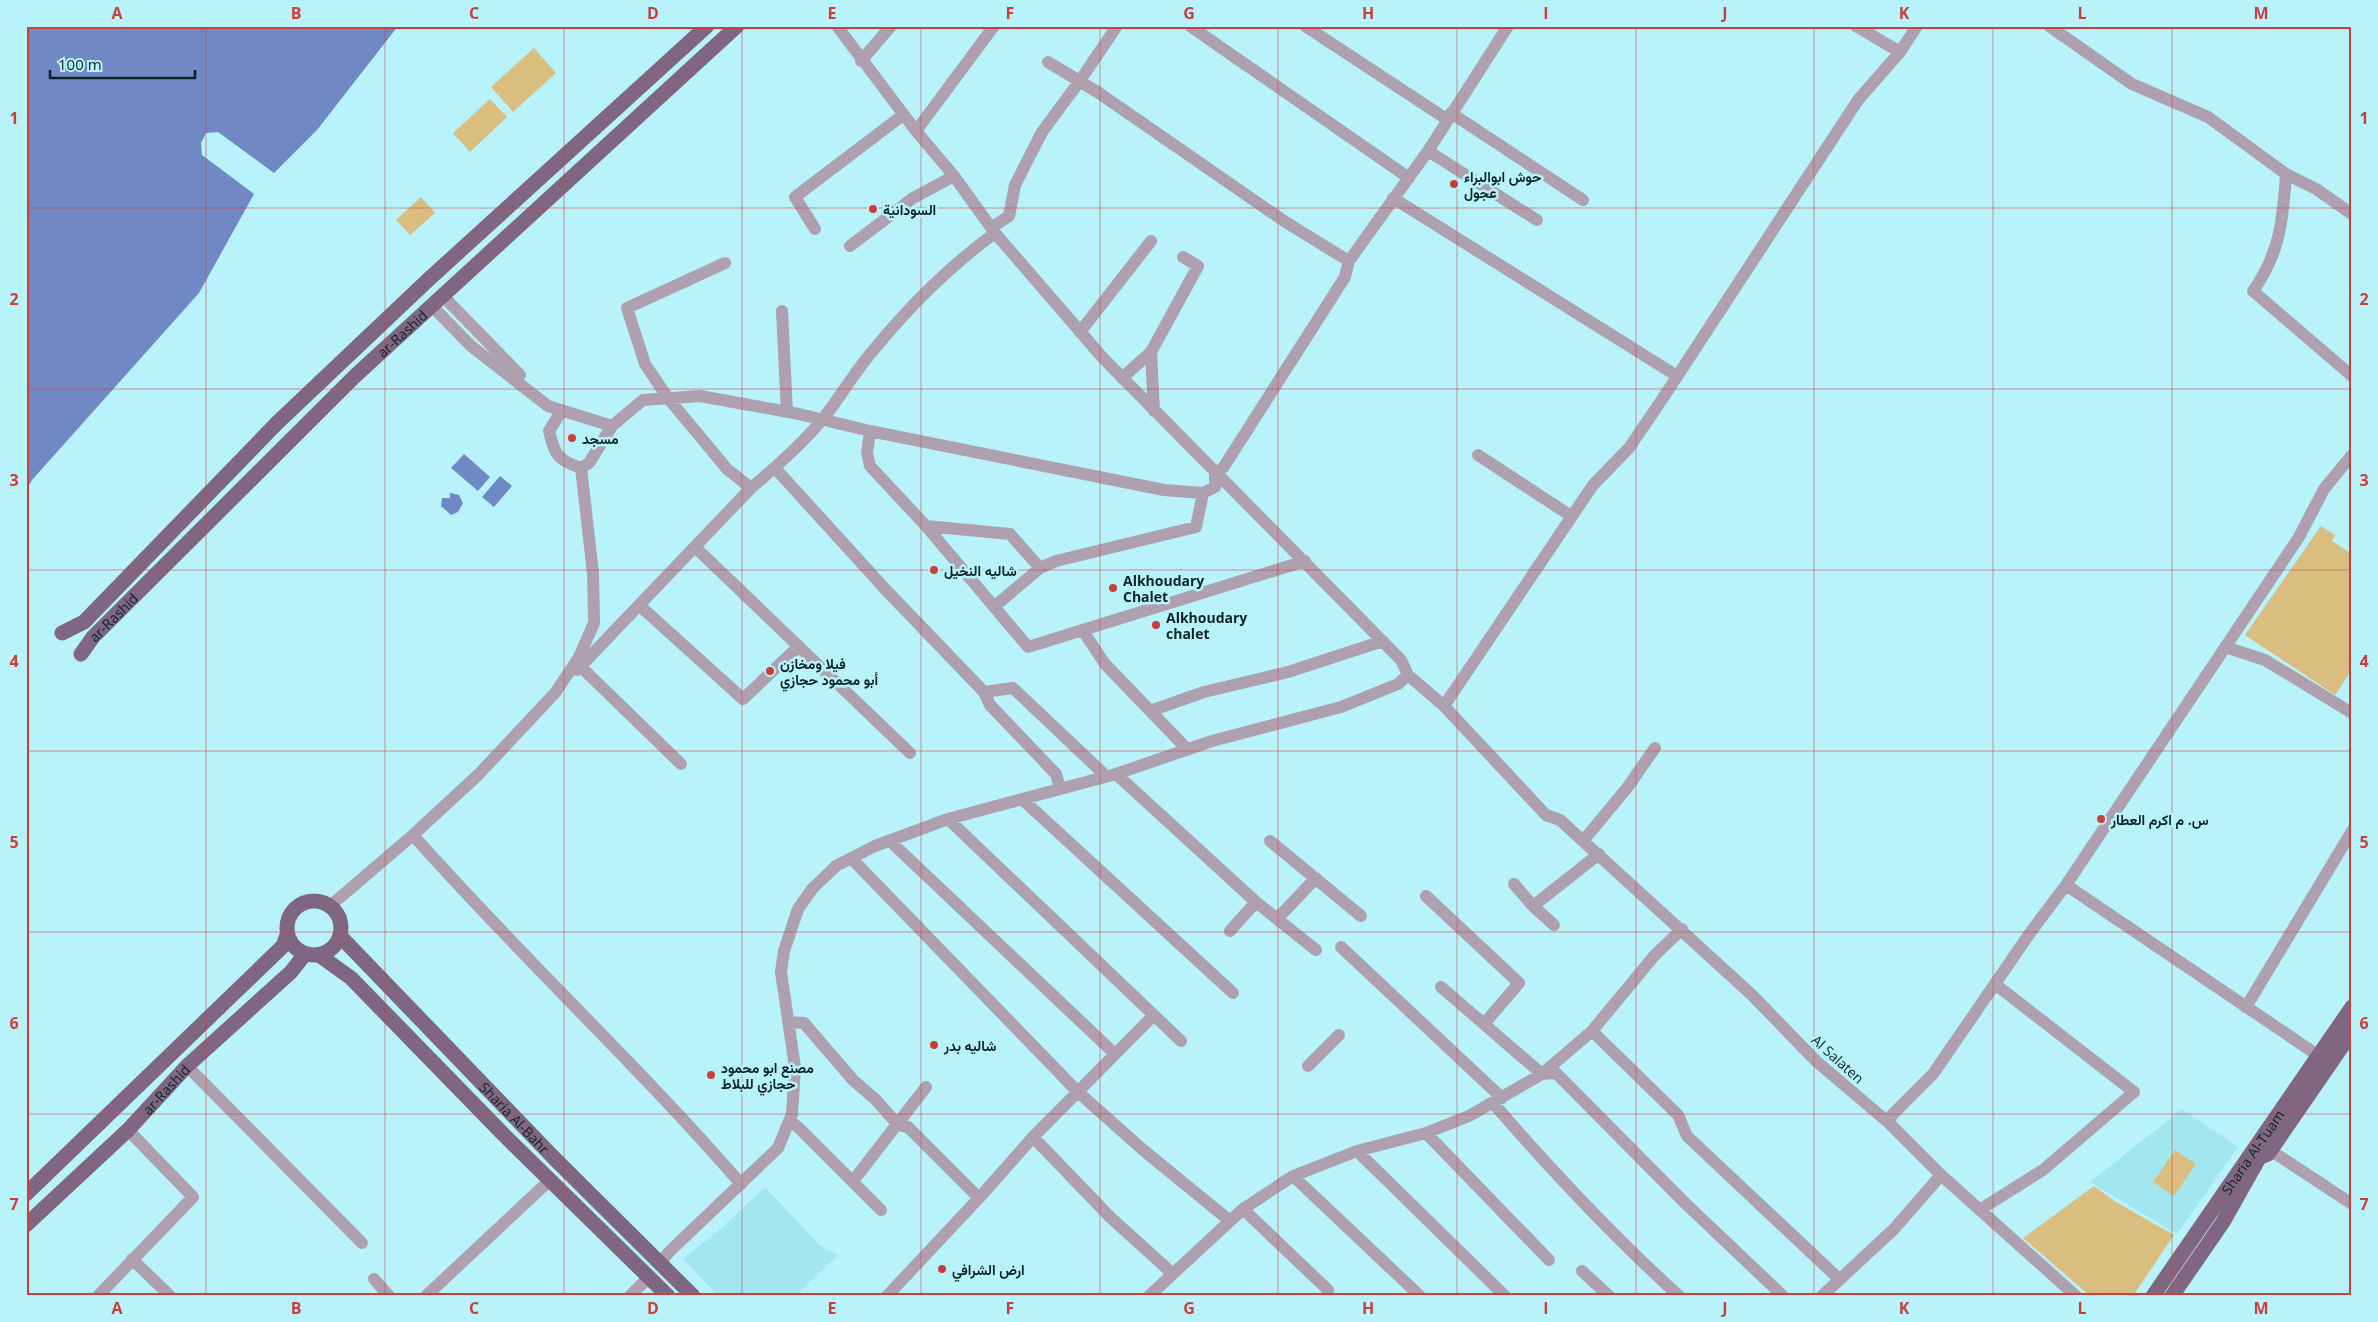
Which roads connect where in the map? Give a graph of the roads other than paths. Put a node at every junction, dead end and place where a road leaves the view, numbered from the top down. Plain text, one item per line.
1 (707, 26) edge
2 (737, 26) edge
3 (837, 26) edge
4 (891, 26) edge
5 (994, 26) edge
6 (1117, 26) edge
7 (1190, 26) edge
8 (1305, 26) edge
9 (1508, 26) edge
10 (1856, 26) edge
11 (1917, 26) edge
12 (2048, 26) edge
13 (1900, 52) junction
14 (862, 62) junction
15 (1048, 62) dead end
16 (1079, 82) junction
17 (903, 115) junction
18 (1450, 116) junction
19 (916, 131) junction
20 (1428, 151) junction
21 (2286, 174) junction
22 (954, 176) junction
23 (1409, 178) junction
24 (1393, 198) junction
25 (1583, 200) dead end
26 (2352, 214) edge
27 (1537, 220) dead end
28 (815, 229) dead end
29 (993, 231) junction
30 (1152, 241) dead end
31 (850, 246) dead end
32 (1183, 257) dead end
33 (1349, 261) junction
34 (725, 263) dead end
35 (437, 300) junction
36 (782, 311) dead end
37 (1080, 332) junction
38 (1151, 352) junction
39 (1676, 376) junction
40 (2352, 376) edge
41 (1122, 378) junction
42 (668, 398) junction
43 (562, 410) junction
44 (1154, 411) junction
45 (787, 412) junction
46 (822, 419) junction
47 (612, 426) junction
48 (870, 431) junction
49 (1478, 455) dead end
50 (2351, 459) edge
51 (581, 468) junction
52 (775, 468) junction
53 (1216, 474) junction
54 (751, 488) junction
55 (1203, 493) junction
56 (1571, 516) junction
57 (926, 526) junction
58 (695, 547) junction
59 (1305, 561) junction
60 (1040, 568) junction
61 (640, 605) junction
62 (994, 606) junction
63 (1083, 632) junction
64 (62, 633) dead end
65 (1383, 641) junction
66 (798, 646) junction
67 (2225, 647) junction
68 (81, 654) dead end
69 (580, 666) junction
70 (1408, 676) junction
71 (984, 692) junction
72 (555, 693) junction
73 (1444, 706) junction
74 (1150, 711) junction
75 (2352, 713) edge
76 (1655, 748) dead end
77 (1186, 749) junction
78 (910, 753) dead end
79 (681, 764) dead end
80 (1111, 775) junction
81 (1060, 788) junction
82 (1022, 799) junction
83 (948, 819) junction
84 (2352, 831) edge
85 (414, 835) junction
86 (890, 841) junction
87 (1270, 841) dead end
88 (1583, 841) junction
89 (1600, 854) junction
90 (851, 858) junction
91 (1316, 878) junction
92 (1514, 884) dead end
93 (2066, 885) junction
94 (1426, 896) dead end
95 (1256, 902) junction
96 (330, 906) junction
97 (1533, 906) junction
98 (1361, 916) dead end
99 (1277, 919) junction
100 (1554, 925) dead end
101 (1682, 929) junction
102 (1230, 931) dead end
103 (287, 935) junction
104 (340, 936) junction
105 (1340, 948) dead end
106 (1316, 950) dead end
107 (312, 955) junction
108 (1995, 984) junction
109 (1441, 987) dead end
110 (1233, 993) dead end
111 (2246, 1007) junction
112 (2352, 1007) edge
113 (1154, 1015) junction
114 (789, 1022) junction
115 (1484, 1024) junction
116 (1592, 1031) junction
117 (2352, 1032) edge
118 (1339, 1035) dead end
119 (1181, 1041) dead end
120 (1114, 1054) junction
121 (2324, 1060) junction
122 (187, 1066) junction
123 (1308, 1066) dead end
124 (1542, 1074) junction
125 (926, 1088) dead end
126 (1078, 1092) junction
127 (1498, 1100) junction
128 (790, 1121) junction
129 (1889, 1123) junction
130 (898, 1125) junction
131 (128, 1130) junction
132 (1426, 1133) junction
133 (1033, 1137) junction
134 (2270, 1150) junction
135 (1358, 1151) junction
136 (1940, 1175) junction
137 (1294, 1176) junction
138 (550, 1180) junction
139 (853, 1181) junction
140 (741, 1184) junction
141 (26, 1194) edge
142 (979, 1198) junction
143 (2352, 1204) edge
144 (1243, 1209) junction
145 (1981, 1209) junction
146 (881, 1210) dead end
147 (1230, 1221) junction
148 (26, 1225) edge
149 (362, 1242) dead end
150 (132, 1259) junction
151 (1549, 1260) dead end
152 (660, 1263) junction
153 (1582, 1271) dead end
154 (1173, 1274) junction
155 (649, 1277) junction
156 (374, 1279) dead end
157 (1840, 1279) junction
158 (1328, 1290) dead end
159 (98, 1296) edge
160 (170, 1296) edge
161 (389, 1296) edge
162 (426, 1296) edge
163 (630, 1296) edge
164 (668, 1296) edge
165 (693, 1296) edge
166 (887, 1296) edge
167 (1150, 1296) edge
168 (1420, 1296) edge
169 (1505, 1296) edge
170 (1609, 1296) edge
171 (1679, 1296) edge
172 (1783, 1296) edge
173 (1822, 1296) edge
174 (2076, 1296) edge
175 (2153, 1296) edge
176 (2172, 1296) edge

1 - 64 main road, ar-Rashid
2 - 35 main road, ar-Rashid
3 - 14 street
4 - 14 street
5 - 19 street
6 - 16 street
7 - 23 street
8 - 18 street
9 - 18 street
10 - 13 street
11 - 13 street
12 - 21 street
13 - 39 street
14 - 17 street
15 - 16 street
16 - 29 street
16 - 33 street
17 - 19 street
17 - 28 street
18 - 20 street
18 - 25 street
19 - 22 street
20 - 23 street
20 - 27 street
21 - 26 street
21 - 40 street
22 - 29 street
22 - 31 street
23 - 24 street
24 - 33 street
24 - 39 street
29 - 37 street
29 - 46 street
30 - 37 street
32 - 38 street
33 - 53 street
34 - 42 street
35 - 43 street
35 - 68 main road, ar-Rashid
36 - 45 street
37 - 41 street
38 - 41 street
38 - 44 street
39 - 56 street
41 - 44 street
42 - 45 street
42 - 47 street
42 - 54 street
43 - 47 street
43 - 51 street
44 - 53 street
45 - 46 street
46 - 48 street
46 - 52 street
47 - 51 street
48 - 55 street
48 - 57 street
49 - 56 street
50 - 67 street
51 - 72 street
52 - 54 street
52 - 71 street
53 - 55 street
53 - 59 street
54 - 58 street
55 - 60 street
56 - 73 street
57 - 60 street
57 - 62 street
58 - 61 street
58 - 66 street
59 - 63 street
59 - 65 street
60 - 62 street
61 - 66 street
61 - 69 street
62 - 63 street
63 - 74 street
65 - 70 street
65 - 74 street
66 - 78 street
67 - 75 street
67 - 93 street
69 - 72 street
69 - 79 street
70 - 73 street, Al Salaten
70 - 77 street
71 - 80 street
71 - 81 street
72 - 85 street
73 - 88 street, Al Salaten
74 - 77 street
76 - 88 street
77 - 80 street
80 - 81 street
80 - 95 street
81 - 82 street
82 - 83 street
82 - 110 street
83 - 86 street
83 - 113 street
84 - 111 street
85 - 96 street
85 - 140 street
86 - 90 street
86 - 120 street
87 - 91 street
88 - 89 street, Al Salaten
89 - 97 street
89 - 101 street, Al Salaten
90 - 114 street
90 - 126 street
91 - 98 street
91 - 99 street
92 - 97 street
93 - 108 street
93 - 111 street
94 - 115 street
95 - 99 street
95 - 102 street
96 - 103 main road
96 - 104 main road
97 - 100 street
99 - 106 street
101 - 116 street
101 - 129 street, Al Salaten
103 - 107 main road
103 - 141 main road, ar-Rashid
104 - 107 main road
104 - 152 main road, Sharia Al-Bahr
105 - 127 street
107 - 122 main road, ar-Rashid
107 - 138 main road, Sharia Al-Bahr
108 - 129 street
108 - 145 street
109 - 115 street
111 - 121 street
112 - 121 main road, Sharia Al-Tuam
113 - 119 street
113 - 120 street
114 - 128 street
114 - 130 street
115 - 124 street
116 - 124 street
116 - 157 street
117 - 121 main road, Sharia Al-Tuam
118 - 123 street
120 - 126 street
121 - 134 main road, Sharia Al-Tuam
121 - 175 main road, Sharia Al-Tuam
122 - 131 main road, ar-Rashid
122 - 149 street
124 - 127 street
124 - 172 street
125 - 130 street
126 - 133 street
126 - 147 street
127 - 132 street
127 - 171 street
128 - 139 street
128 - 140 street
129 - 136 street, Al Salaten
130 - 139 street
130 - 142 street
131 - 148 main road, ar-Rashid
131 - 150 street
132 - 135 street
132 - 151 street
133 - 142 street
133 - 154 street
134 - 143 street
134 - 176 main road, Sharia Al-Tuam
135 - 137 street
135 - 169 street
136 - 145 street, Al Salaten
136 - 157 street
137 - 144 street
137 - 168 street
138 - 155 main road, Sharia Al-Bahr
138 - 162 street
139 - 146 street
140 - 152 street
142 - 166 street
144 - 147 street
144 - 158 street
145 - 174 street, Al Salaten
147 - 154 street
150 - 159 street
150 - 160 street
152 - 165 main road, Sharia Al-Bahr
153 - 170 street
154 - 167 street
155 - 163 street
155 - 164 main road, Sharia Al-Bahr
156 - 161 street
157 - 173 street

